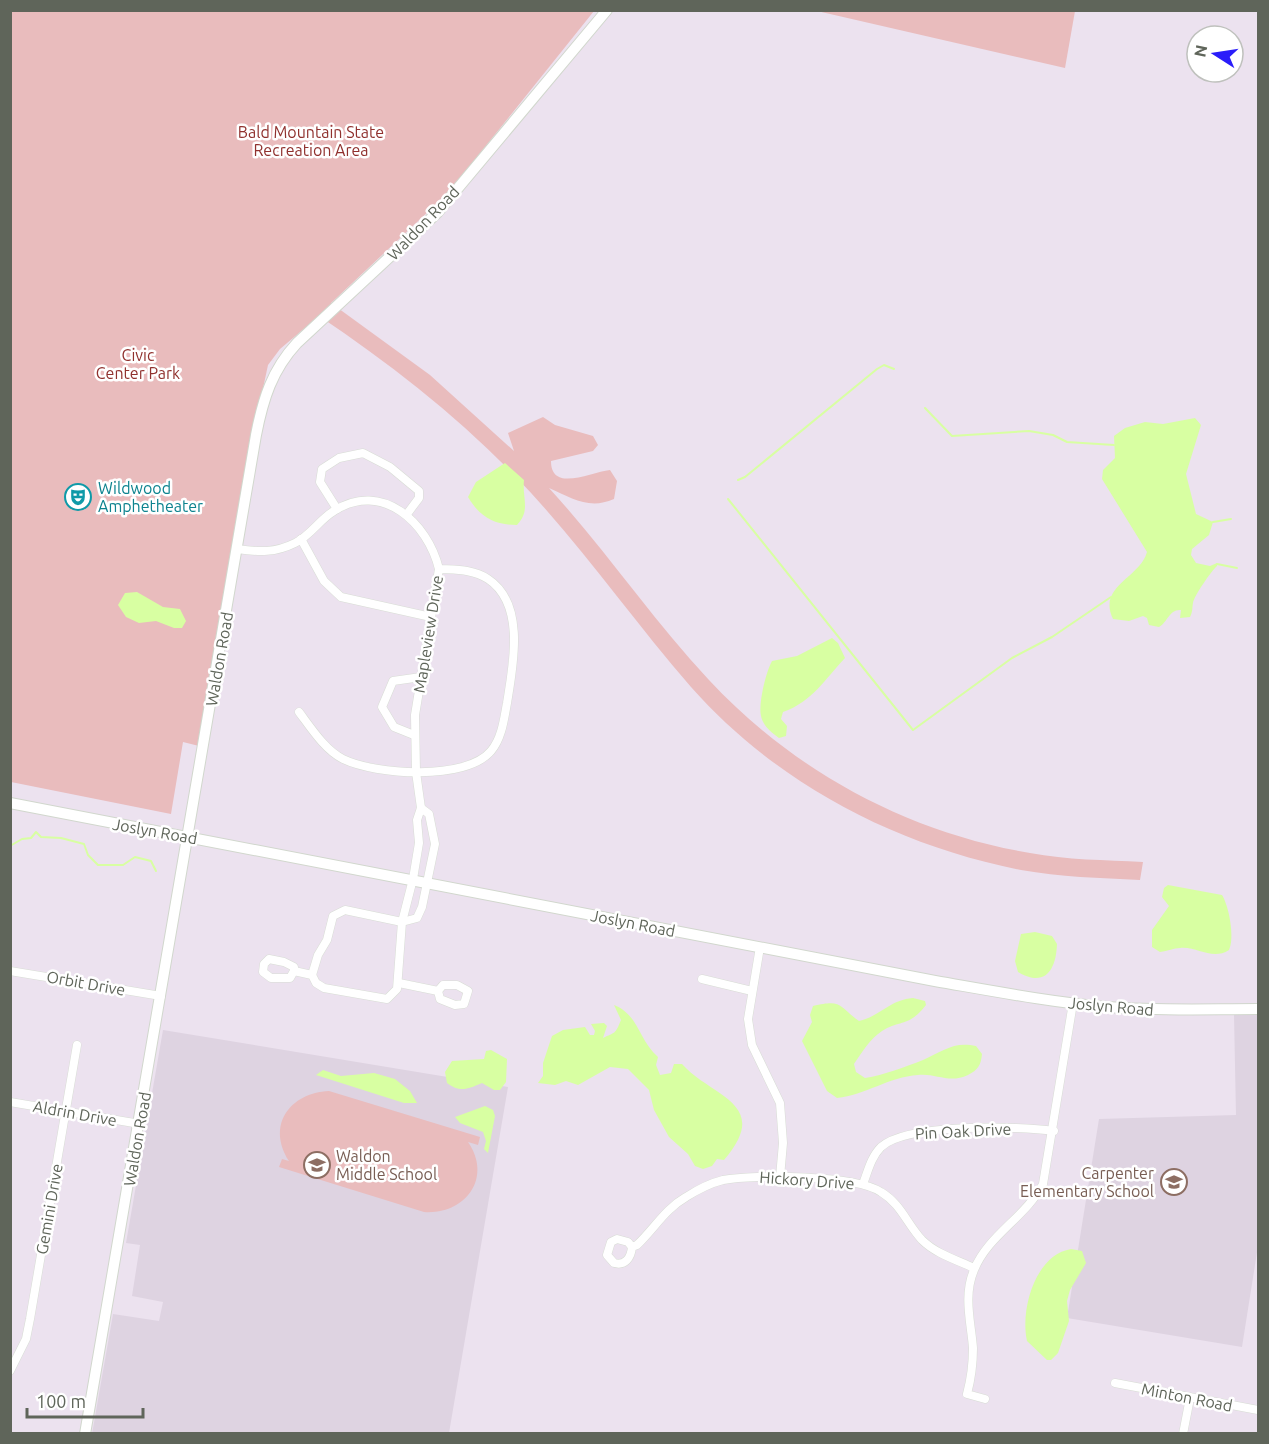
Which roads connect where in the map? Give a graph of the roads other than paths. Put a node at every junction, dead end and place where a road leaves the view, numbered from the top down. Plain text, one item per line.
1 (607, 10) edge
2 (337, 509) junction
3 (407, 514) junction
4 (301, 539) junction
5 (237, 549) junction
6 (439, 569) junction
7 (431, 617) junction
8 (421, 677) junction
9 (299, 712) dead end
10 (414, 735) junction
11 (416, 772) junction
12 (10, 803) edge
13 (421, 808) junction
14 (189, 837) junction
15 (419, 843) junction
16 (435, 844) junction
17 (413, 879) junction
18 (427, 882) junction
19 (402, 922) junction
20 (760, 947) junction
21 (10, 971) edge
22 (294, 971) dead end
23 (312, 975) junction
24 (702, 979) dead end
25 (399, 983) junction
26 (438, 991) dead end
27 (752, 991) junction
28 (161, 996) junction
29 (1073, 1003) junction
30 (1258, 1009) edge
31 (77, 1045) dead end
32 (10, 1102) edge
33 (66, 1111) junction
34 (140, 1124) junction
35 (1054, 1131) junction
36 (780, 1177) junction
37 (863, 1184) junction
38 (632, 1247) dead end
39 (974, 1268) junction
40 (10, 1371) edge
41 (1115, 1383) dead end
42 (1190, 1398) junction
43 (985, 1400) dead end
44 (1258, 1410) edge
45 (85, 1434) edge
46 (1183, 1434) edge

1 - 5 street, Waldon Road
2 - 3 street, Mapleview Drive
2 - 3 street
2 - 4 street, Mapleview Drive
3 - 6 street, Mapleview Drive
4 - 5 street, Mapleview Drive
4 - 7 street
5 - 14 street, Waldon Road
6 - 7 street, Mapleview Drive
6 - 11 street
7 - 8 street, Mapleview Drive
8 - 10 street, Mapleview Drive
8 - 10 street
9 - 11 street
10 - 11 street, Mapleview Drive
11 - 13 street, Mapleview Drive
12 - 14 street, Joslyn Road
13 - 15 street, Mapleview Drive
13 - 16 street, Mapleview Drive
14 - 17 street, Joslyn Road
14 - 28 street, Waldon Road
15 - 16 street
15 - 17 street, Mapleview Drive
16 - 18 street, Mapleview Drive
17 - 18 street, Joslyn Road
17 - 19 street, Mapleview Drive
18 - 19 street, Mapleview Drive
18 - 20 street, Joslyn Road
19 - 23 street
19 - 25 street
20 - 27 street
20 - 29 street, Joslyn Road
21 - 28 street, Orbit Drive
22 - 23 street
23 - 25 street
24 - 27 street
25 - 26 street
27 - 36 street
28 - 34 street, Waldon Road
29 - 30 street, Joslyn Road
29 - 35 street
31 - 33 street, Gemini Drive
32 - 33 street, Aldrin Drive
33 - 34 street, Aldrin Drive
33 - 40 street, Gemini Drive
34 - 45 street, Waldon Road
35 - 37 street, Pin Oak Drive
35 - 39 street
36 - 37 street, Hickory Drive
36 - 38 street, Hickory Drive
37 - 39 street, Hickory Drive
39 - 43 street
41 - 42 street, Minton Road
42 - 44 street, Minton Road
42 - 46 street

